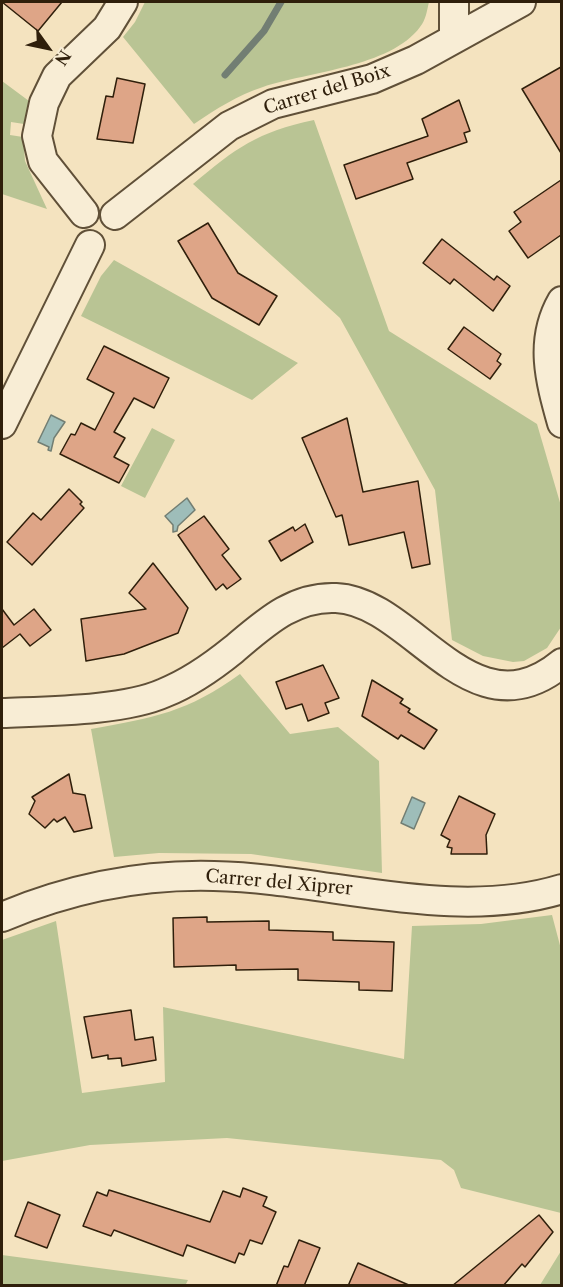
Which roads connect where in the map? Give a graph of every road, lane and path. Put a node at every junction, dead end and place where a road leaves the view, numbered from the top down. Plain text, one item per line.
1 (123, 2) edge
2 (454, 2) edge
3 (521, 2) edge
4 (454, 38) junction
5 (84, 213) junction
6 (115, 215) junction
7 (90, 245) junction
8 (561, 301) edge
9 (561, 423) edge
10 (2, 424) edge
11 (561, 663) edge
12 (2, 713) edge
13 (561, 889) edge
14 (2, 917) edge

1 - 5 street
2 - 4 street
3 - 4 street, Carrer del Boix
4 - 6 street, Carrer del Boix
5 - 6 street
5 - 7 street
6 - 7 street
7 - 10 street
8 - 9 street
11 - 12 street
13 - 14 street, Carrer del Xiprer

